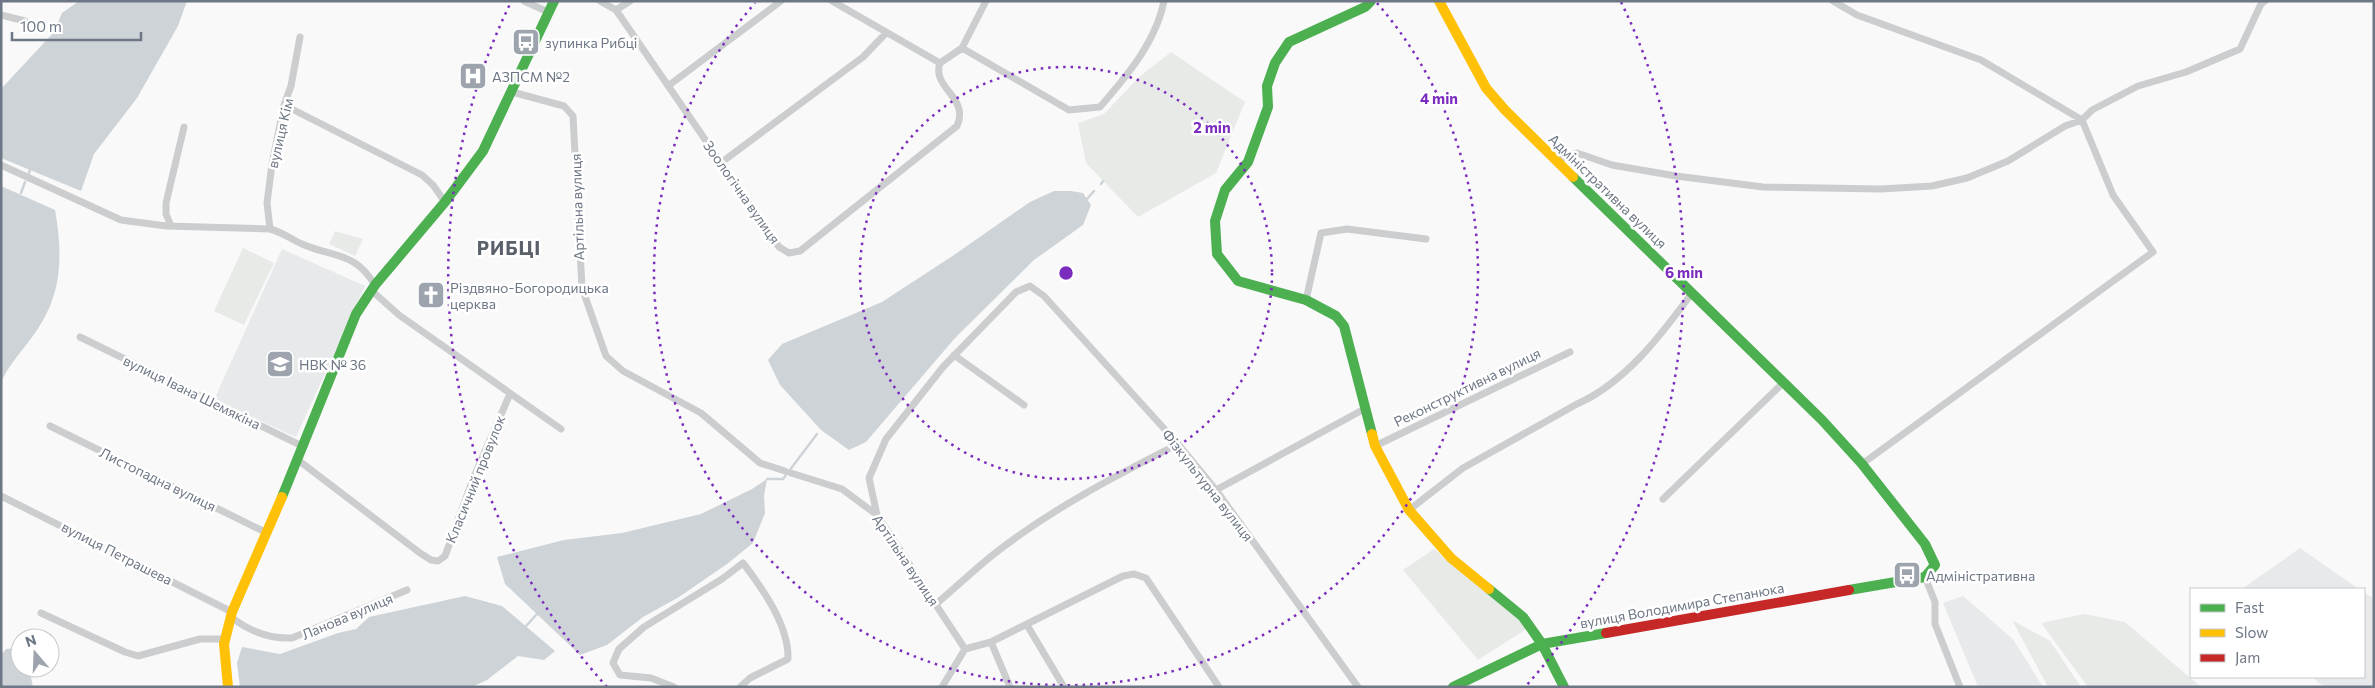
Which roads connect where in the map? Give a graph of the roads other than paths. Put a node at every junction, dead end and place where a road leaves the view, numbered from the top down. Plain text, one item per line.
1 (524, 1) edge
2 (554, 1) edge
3 (600, 1) edge
4 (630, 1) edge
5 (781, 1) edge
6 (832, 1) edge
7 (986, 1) edge
8 (1164, 1) edge
9 (1372, 1) edge
10 (1439, 1) edge
11 (1833, 1) edge
12 (2265, 1) edge
13 (616, 10) junction
14 (548, 12) junction
15 (1, 15) edge
16 (25, 21) dead end
17 (886, 33) junction
18 (300, 37) dead end
19 (962, 48) junction
20 (940, 63) junction
21 (668, 86) junction
22 (512, 92) junction
23 (284, 105) junction
24 (2082, 120) junction
25 (184, 126) dead end
26 (1557, 160) junction
27 (722, 162) junction
28 (1, 165) edge
29 (445, 202) junction
30 (171, 226) junction
31 (270, 229) junction
32 (1426, 239) dead end
33 (373, 287) junction
34 (1692, 293) junction
35 (1306, 300) junction
36 (80, 337) dead end
37 (1570, 352) dead end
38 (954, 355) junction
39 (1783, 383) junction
40 (510, 394) junction
41 (1024, 405) dead end
42 (1366, 408) junction
43 (50, 426) dead end
44 (561, 430) dead end
45 (1178, 444) junction
46 (1375, 446) junction
47 (304, 447) junction
48 (298, 460) junction
49 (1862, 464) junction
50 (1216, 490) junction
51 (1, 496) edge
52 (1663, 499) dead end
53 (1409, 510) junction
54 (877, 515) junction
55 (266, 533) junction
56 (1925, 577) junction
57 (407, 590) dead end
58 (936, 604) junction
59 (41, 613) dead end
60 (232, 614) junction
61 (1027, 625) junction
62 (224, 639) junction
63 (991, 642) junction
64 (1542, 644) junction
65 (965, 649) junction
66 (228, 687) edge
67 (674, 687) edge
68 (740, 687) edge
69 (942, 687) edge
70 (1010, 687) edge
71 (1064, 687) edge
72 (1219, 687) edge
73 (1358, 687) edge
74 (1453, 687) edge
75 (1564, 687) edge
76 (1960, 687) edge

1 - 14 street
2 - 14 street
3 - 13 street, Зоологічна вулиця
4 - 13 street
5 - 21 street
6 - 17 street
7 - 19 street
8 - 19 street
9 - 35 street
10 - 26 street, Адміністративна вулиця
11 - 24 street
12 - 24 street
13 - 21 street, Зоологічна вулиця
14 - 22 street
15 - 16 street
17 - 20 street
17 - 27 street
18 - 23 street, вулиця Кім
19 - 20 street
20 - 27 street, Зоологічна вулиця
21 - 27 street, Зоологічна вулиця
22 - 29 street
22 - 54 street, Артільна вулиця
23 - 29 street
23 - 31 street, вулиця Кім
24 - 26 street
24 - 49 street
25 - 30 street
26 - 34 street, Адміністративна вулиця
28 - 30 street
29 - 33 street
30 - 31 street
31 - 33 street
32 - 35 street
33 - 40 street
33 - 47 street
34 - 39 street, Адміністративна вулиця
34 - 53 street
35 - 42 street
36 - 47 street, вулиця Івана Шемякіна
37 - 46 street, Реконструктивна вулиця
38 - 41 street
38 - 45 street, Фізкультурна вулиця
38 - 54 street
39 - 49 street, Адміністративна вулиця
39 - 52 street
40 - 44 street
40 - 48 street, Класичний провулок
42 - 46 street
42 - 50 street
43 - 55 street, Листопадна вулиця
45 - 50 street, Фізкультурна вулиця
45 - 58 street
46 - 53 street
47 - 48 street
48 - 55 street
49 - 56 street, Адміністративна вулиця
50 - 73 street, Фізкультурна вулиця
51 - 60 street, вулиця Петрашева
53 - 64 street
54 - 58 street, Артільна вулиця
55 - 60 street
56 - 64 street, вулиця Володимира Степанюка
56 - 76 street
57 - 60 street, Ланова вулиця
58 - 65 street, Артільна вулиця
59 - 62 street
60 - 62 street
61 - 63 street
61 - 71 street
61 - 72 street
62 - 66 street
63 - 65 street
63 - 70 street
64 - 74 street, вулиця Володимира Степанюка
64 - 75 street
65 - 69 street
67 - 68 street

